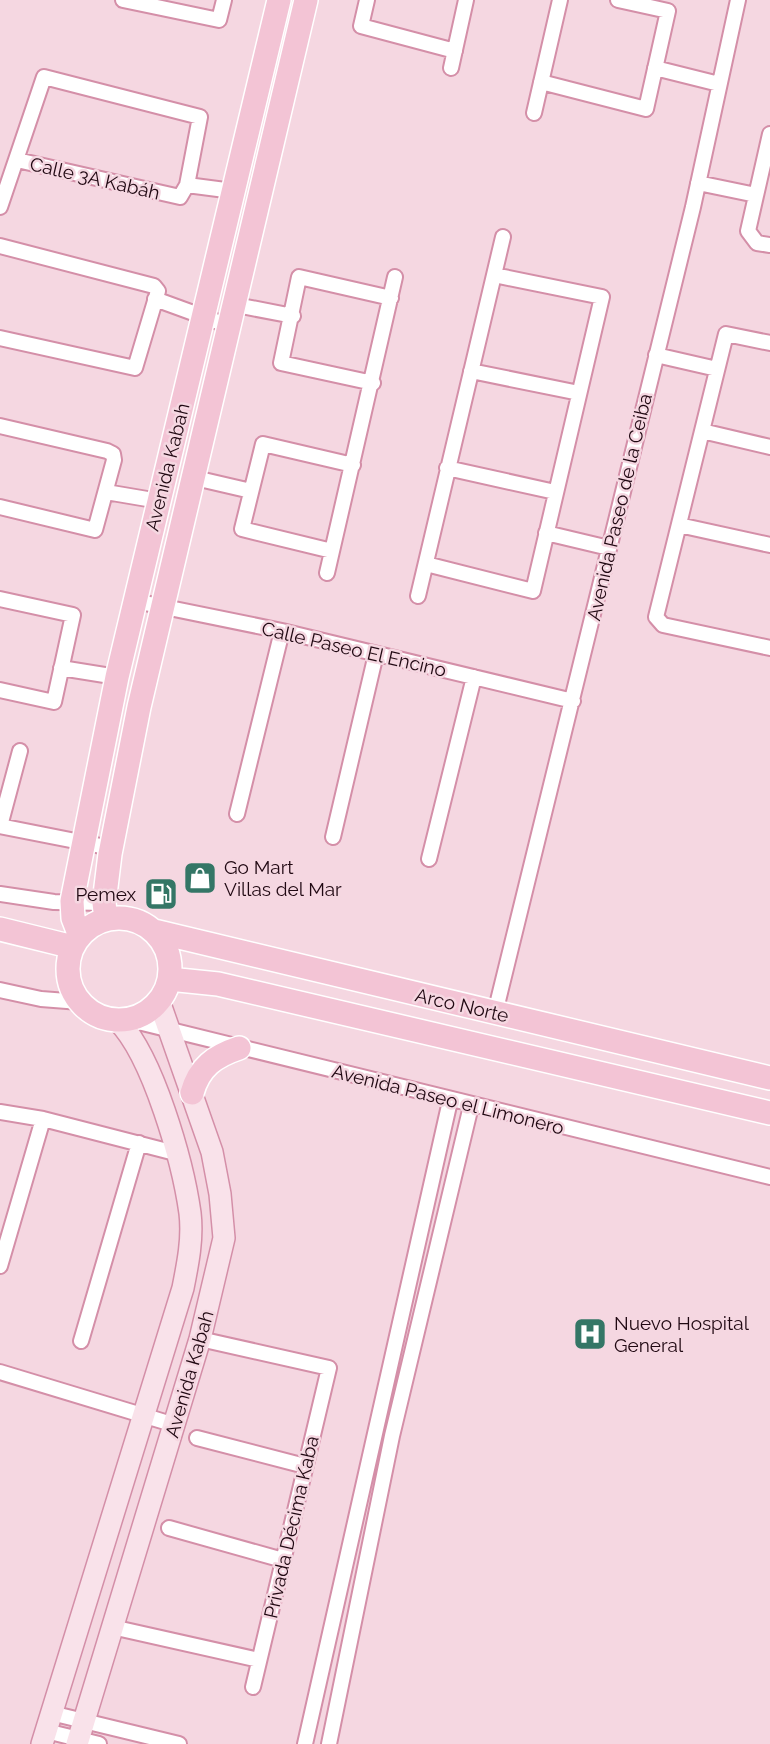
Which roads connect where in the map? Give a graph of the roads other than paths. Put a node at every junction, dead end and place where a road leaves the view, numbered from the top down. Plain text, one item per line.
1 (123, 0) edge
2 (224, 0) edge
3 (279, 0) edge
4 (306, 0) edge
5 (367, 0) edge
6 (466, 0) edge
7 (560, 0) edge
8 (618, 0) edge
9 (738, 0) edge
10 (455, 51) junction
11 (451, 68) dead end
12 (656, 68) junction
13 (541, 82) junction
14 (719, 84) junction
15 (534, 113) dead end
16 (769, 139) edge
17 (17, 160) junction
18 (698, 183) junction
19 (187, 185) junction
20 (233, 191) junction
21 (756, 195) junction
22 (0, 208) edge
23 (503, 237) dead end
24 (770, 245) edge
25 (0, 246) edge
26 (494, 275) junction
27 (395, 277) dead end
28 (391, 298) junction
29 (155, 299) junction
30 (232, 315) junction
31 (293, 316) junction
32 (203, 318) junction
33 (0, 338) edge
34 (770, 343) edge
35 (656, 355) junction
36 (717, 369) junction
37 (471, 371) junction
38 (373, 383) junction
39 (579, 393) junction
40 (0, 426) edge
41 (702, 431) junction
42 (770, 446) edge
43 (353, 465) junction
44 (447, 468) junction
45 (195, 478) junction
46 (251, 491) junction
47 (106, 492) junction
48 (555, 492) junction
49 (159, 501) junction
50 (0, 508) edge
51 (679, 525) junction
52 (546, 533) junction
53 (770, 544) edge
54 (609, 548) junction
55 (332, 551) junction
56 (426, 564) junction
57 (327, 573) dead end
58 (418, 596) dead end
59 (0, 599) edge
60 (135, 601) junction
61 (165, 609) junction
62 (282, 631) junction
63 (770, 649) edge
64 (376, 654) junction
65 (61, 668) junction
66 (117, 677) junction
67 (474, 677) junction
68 (0, 690) edge
69 (573, 701) junction
70 (20, 751) dead end
71 (237, 814) dead end
72 (0, 826) edge
73 (333, 837) dead end
74 (82, 842) junction
75 (111, 848) junction
76 (429, 859) dead end
77 (0, 894) edge
78 (72, 901) junction
79 (105, 911) junction
80 (0, 929) edge
81 (154, 931) junction
82 (76, 941) junction
83 (169, 979) junction
84 (0, 990) edge
85 (159, 1001) junction
86 (80, 1002) junction
87 (495, 1013) junction
88 (122, 1020) junction
89 (169, 1030) junction
90 (239, 1048) junction
91 (770, 1078) edge
92 (192, 1093) junction
93 (450, 1101) junction
94 (471, 1106) junction
95 (0, 1112) edge
96 (770, 1113) edge
97 (43, 1119) junction
98 (139, 1143) junction
99 (175, 1153) junction
100 (770, 1177) edge
101 (0, 1266) edge
102 (200, 1339) junction
103 (81, 1341) dead end
104 (0, 1372) edge
105 (143, 1416) junction
106 (175, 1425) junction
107 (375, 1432) junction
108 (392, 1436) junction
109 (197, 1438) dead end
110 (305, 1466) junction
111 (169, 1528) dead end
112 (283, 1560) junction
113 (112, 1627) junction
114 (259, 1660) junction
115 (253, 1687) dead end
116 (46, 1729) edge
117 (80, 1735) edge
118 (100, 1744) edge
119 (178, 1744) edge
120 (304, 1744) edge
121 (328, 1744) edge

1 - 2 street
3 - 20 main road, Avenida Kabah
4 - 30 main road, Avenida Kabah
5 - 10 street
6 - 10 street
7 - 13 street
8 - 12 street
9 - 14 street, Avenida Paseo de la Ceiba
10 - 11 street
12 - 13 street
12 - 14 street
13 - 15 street
14 - 18 street, Avenida Paseo de la Ceiba
16 - 21 street
17 - 19 street, Calle 3A Kabáh
17 - 19 street, Calle 3A Kabáh
17 - 22 street
18 - 21 street
18 - 35 street, Avenida Paseo de la Ceiba
19 - 20 street
20 - 32 main road, Avenida Kabah
21 - 24 street
23 - 26 street
25 - 29 street
26 - 37 street
26 - 39 street
27 - 28 street
28 - 31 street
28 - 38 street
29 - 32 street
29 - 33 street
30 - 31 street
30 - 32 street
30 - 45 main road, Avenida Kabah
31 - 38 street
32 - 49 main road, Avenida Kabah
34 - 36 street
35 - 36 street
35 - 54 street, Avenida Paseo de la Ceiba
36 - 41 street
37 - 39 street
37 - 44 street
38 - 43 street
39 - 48 street
40 - 47 street
41 - 42 street
41 - 51 street
43 - 46 street
43 - 55 street
44 - 48 street
44 - 56 street
45 - 46 street
45 - 61 main road, Avenida Kabah
46 - 55 street
47 - 49 street
47 - 50 street
48 - 52 street
49 - 60 main road, Avenida Kabah
51 - 53 street
51 - 63 street
52 - 54 street
52 - 56 street
54 - 69 street, Avenida Paseo de la Ceiba
55 - 57 street
56 - 58 street
59 - 65 street
60 - 61 street, Calle Paseo El Encino
60 - 66 main road, Avenida Kabah
61 - 62 street, Calle Paseo El Encino
61 - 75 main road, Avenida Kabah
62 - 64 street, Calle Paseo El Encino
62 - 71 street
64 - 67 street, Calle Paseo El Encino
64 - 73 street
65 - 66 street
65 - 68 street
66 - 74 main road, Avenida Kabah
67 - 69 street, Calle Paseo El Encino
67 - 76 street
69 - 87 street, Avenida Paseo de la Ceiba
70 - 72 street
72 - 74 street
74 - 75 street
74 - 78 main road, Avenida Kabah
75 - 79 main road, Avenida Kabah
77 - 78 street
78 - 79 street
78 - 82 main road, Avenida Kabah
79 - 81 main road
79 - 82 main road
80 - 82 main road
81 - 83 main road
81 - 87 main road, Arco Norte
82 - 86 main road
83 - 85 main road
83 - 96 main road, Arco Norte
84 - 86 street
85 - 88 main road
85 - 89 main road, Avenida Kabah
86 - 88 main road
87 - 91 main road, Arco Norte
88 - 89 street, Avenida Paseo el Limonero
88 - 99 main road, Avenida Kabah
89 - 90 street, Avenida Paseo el Limonero
89 - 92 main road, Avenida Kabah
90 - 92 main road
90 - 93 street, Avenida Paseo el Limonero
92 - 102 main road, Avenida Kabah
93 - 94 street, Avenida Paseo el Limonero
93 - 107 street
94 - 100 street, Avenida Paseo el Limonero
94 - 108 street
95 - 97 street
97 - 98 street
97 - 101 street
98 - 99 street
98 - 103 street
99 - 105 main road, Avenida Kabah
102 - 106 main road, Avenida Kabah
102 - 110 street, Privada Décima Kaba
104 - 105 street
105 - 106 street
105 - 116 main road, Avenida Kabah
106 - 113 main road, Avenida Kabah
107 - 108 street
107 - 120 street
108 - 121 street
109 - 110 street
110 - 112 street, Privada Décima Kaba
111 - 112 street
112 - 114 street, Privada Décima Kaba
113 - 114 street
113 - 117 main road, Avenida Kabah
114 - 115 street, Privada Décima Kaba
116 - 117 street
117 - 118 street
117 - 119 street

